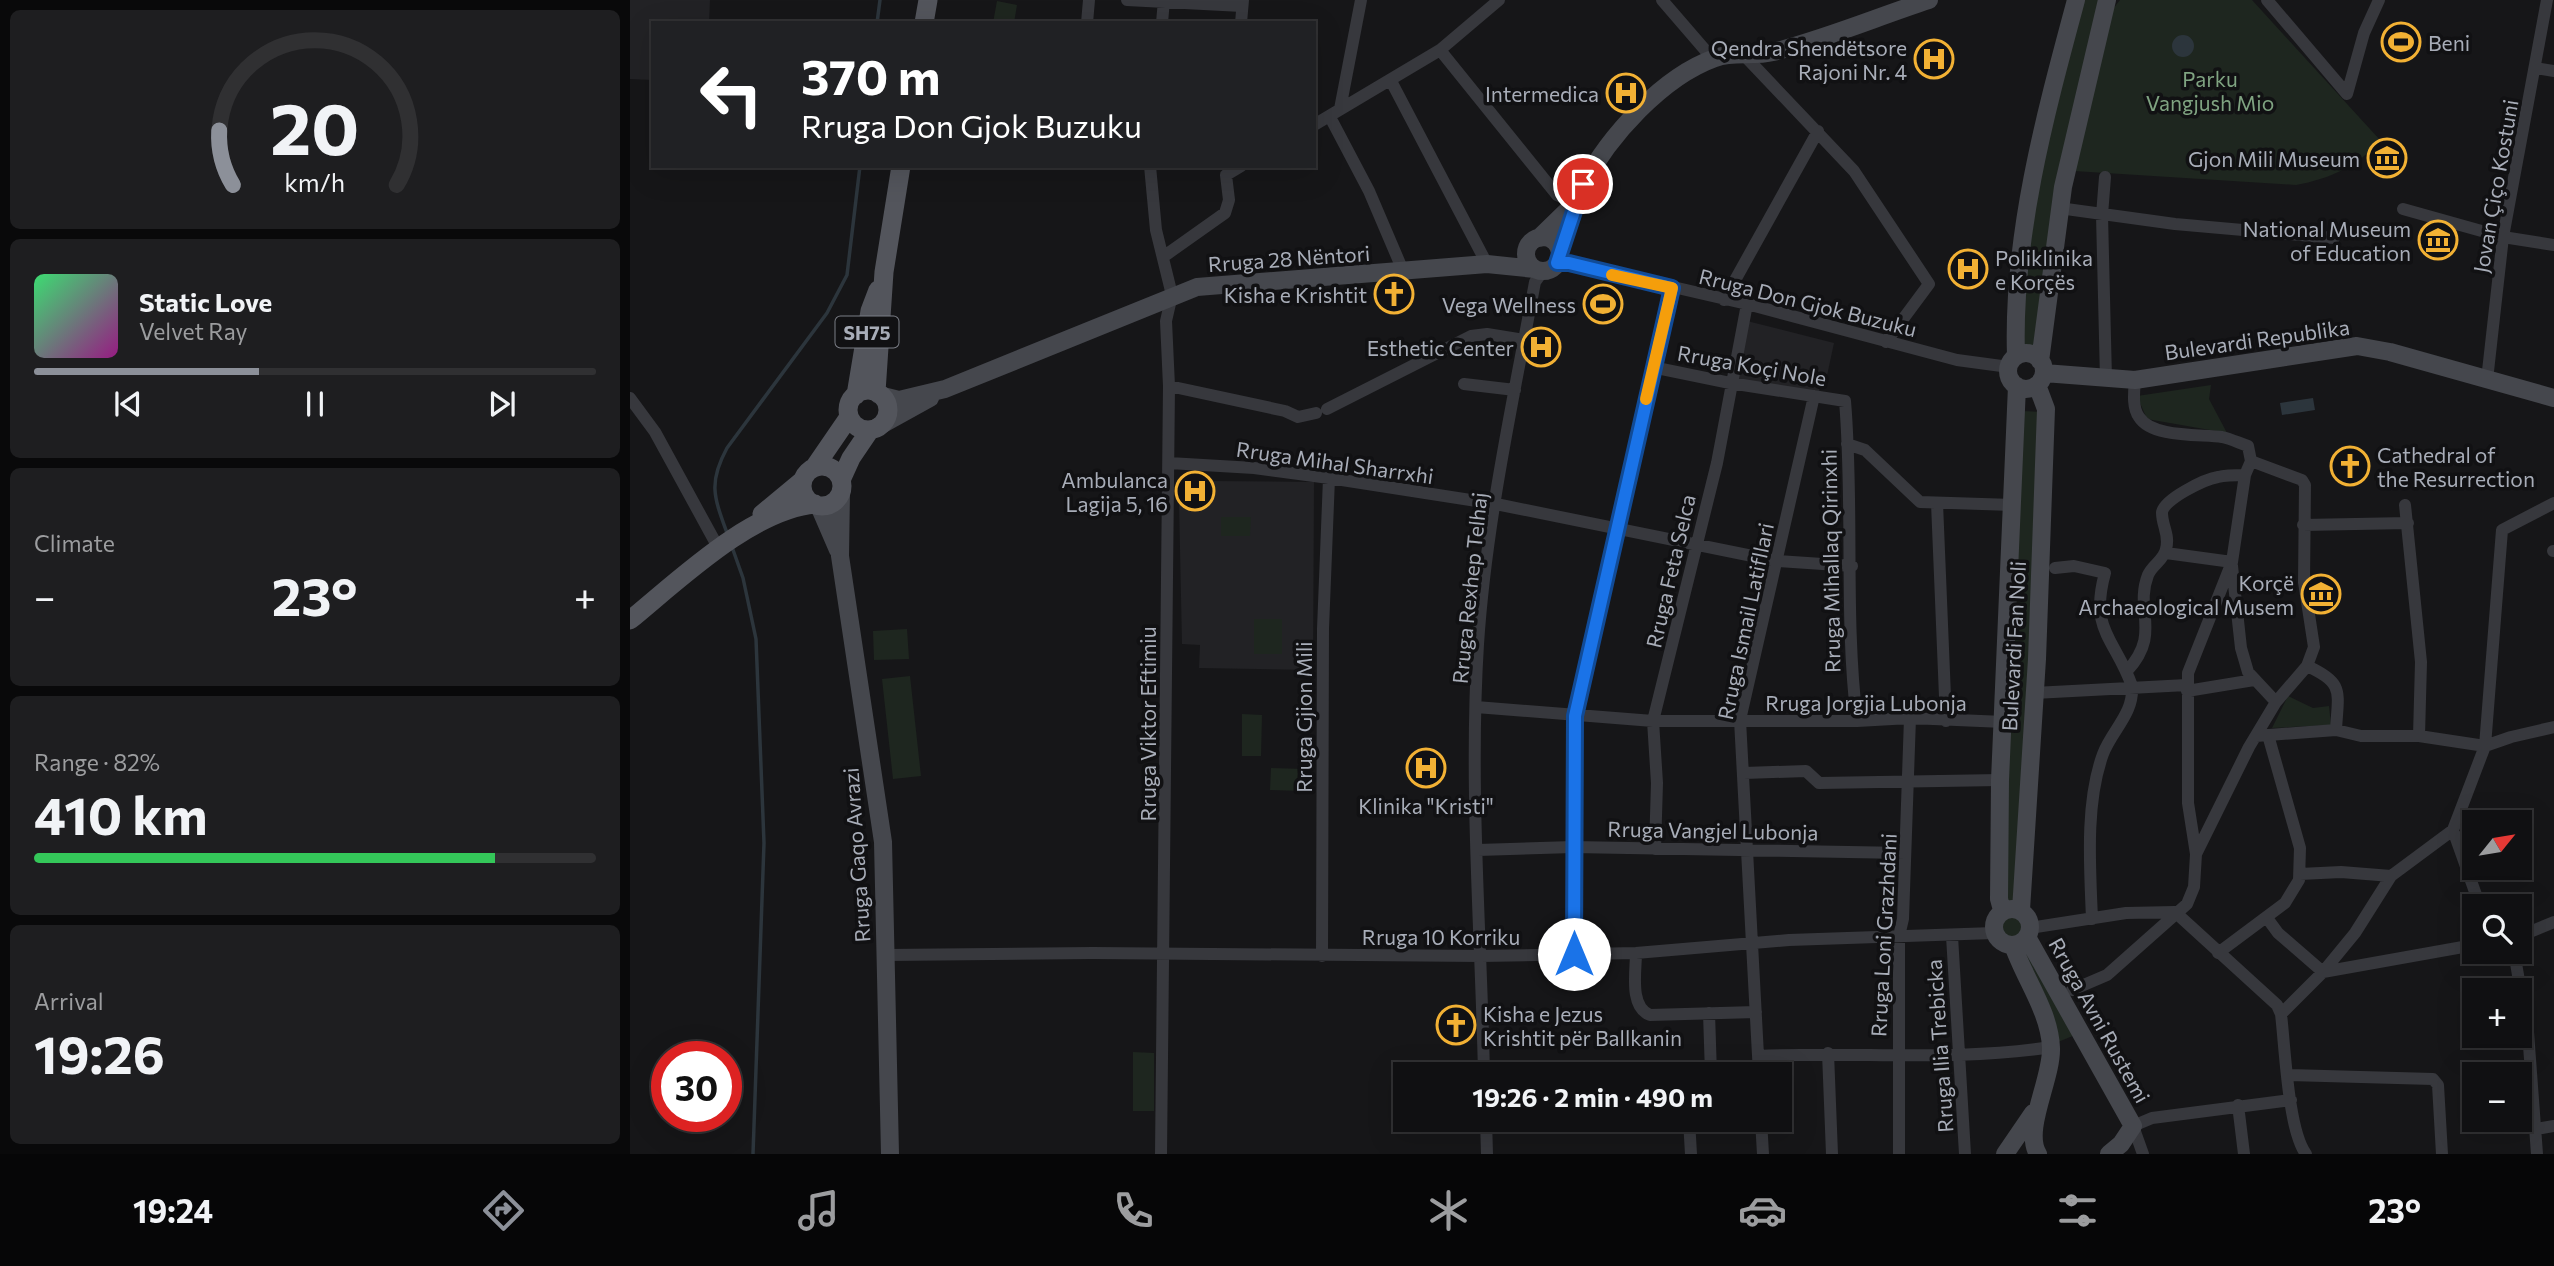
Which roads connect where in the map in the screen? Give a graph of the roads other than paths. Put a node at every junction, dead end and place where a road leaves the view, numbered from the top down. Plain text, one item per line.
1 (928, 0) edge
2 (1089, 0) edge
3 (1127, 0) edge
4 (1361, 0) edge
5 (1499, 0) edge
6 (1662, 0) edge
7 (1929, 0) edge
8 (2076, 0) edge
9 (2107, 0) edge
10 (2267, 0) edge
11 (2379, 0) edge
12 (2547, 0) edge
13 (1164, 2) edge
14 (1242, 3) edge
15 (924, 21) edge
16 (1087, 21) edge
17 (1162, 21) edge
18 (1241, 21) edge
19 (1440, 50) junction
20 (1742, 54) junction
21 (1713, 58) junction
22 (2535, 68) junction
23 (2554, 71) edge
24 (1391, 81) junction
25 (1335, 113) junction
26 (1316, 124) edge
27 (1818, 131) junction
28 (901, 168) edge
29 (1150, 168) edge
30 (1227, 170) edge
31 (2105, 177) dead end
32 (1575, 204) junction
33 (2059, 208) junction
34 (2403, 209) dead end
35 (2102, 215) junction
36 (2503, 237) junction
37 (2334, 238) dead end
38 (1534, 241) junction
39 (2554, 245) edge
40 (1163, 257) junction
41 (1549, 263) junction
42 (1487, 264) junction
43 (1404, 273) junction
44 (1672, 288) junction
45 (1172, 295) junction
46 (1724, 300) junction
47 (1747, 304) junction
48 (1524, 341) junction
49 (1886, 342) junction
50 (2013, 362) junction
51 (1652, 367) junction
52 (2041, 373) junction
53 (2106, 379) junction
54 (2135, 380) junction
55 (2487, 380) junction
56 (1730, 383) junction
57 (1464, 384) dead end
58 (1169, 386) junction
59 (2017, 386) junction
60 (945, 389) junction
61 (1515, 390) junction
62 (870, 394) junction
63 (1814, 396) junction
64 (2554, 397) edge
65 (630, 398) edge
66 (1845, 401) joint
67 (849, 418) junction
68 (872, 429) junction
69 (1847, 444) junction
70 (2251, 461) junction
71 (1169, 463) junction
72 (809, 474) junction
73 (2245, 475) junction
74 (1329, 478) junction
75 (841, 486) junction
76 (1937, 503) junction
77 (2554, 503) edge
78 (1496, 504) junction
79 (817, 505) junction
80 (2013, 505) junction
81 (2405, 505) dead end
82 (2408, 523) junction
83 (753, 524) junction
84 (2303, 525) junction
85 (1617, 528) junction
86 (1694, 546) junction
87 (721, 548) junction
88 (2166, 553) junction
89 (840, 556) junction
90 (1777, 561) junction
91 (2232, 562) junction
92 (1852, 566) junction
93 (2055, 568) dead end
94 (630, 620) edge
95 (2307, 666) junction
96 (2127, 671) junction
97 (2254, 680) junction
98 (2132, 686) junction
99 (2187, 688) junction
100 (2035, 693) junction
101 (2276, 702) junction
102 (1476, 707) junction
103 (1575, 716) junction
104 (1910, 718) junction
105 (1740, 720) junction
106 (1653, 721) junction
107 (1857, 721) junction
108 (1946, 721) junction
109 (2004, 722) junction
110 (2554, 727) edge
111 (2336, 730) junction
112 (2262, 736) junction
113 (2419, 736) junction
114 (2485, 746) junction
115 (1744, 772) junction
116 (1909, 780) junction
117 (2000, 780) junction
118 (2454, 830) junction
119 (1573, 847) junction
120 (1655, 849) junction
121 (1478, 850) junction
122 (1748, 850) junction
123 (1905, 853) junction
124 (2196, 854) junction
125 (2300, 874) junction
126 (2391, 876) junction
127 (2476, 894) edge
128 (2012, 910) junction
129 (2175, 912) junction
130 (2267, 918) junction
131 (2092, 919) junction
132 (2554, 922) edge
133 (2532, 931) edge
134 (1994, 933) junction
135 (1899, 936) junction
136 (1952, 936) junction
137 (2023, 937) junction
138 (1754, 942) junction
139 (2462, 947) edge
140 (1636, 953) junction
141 (2218, 953) junction
142 (1574, 954) junction
143 (886, 955) junction
144 (1165, 955) junction
145 (1322, 956) junction
146 (1481, 956) junction
147 (2516, 964) edge
148 (2323, 971) junction
149 (2072, 990) dead end
150 (1756, 1012) junction
151 (1709, 1013) junction
152 (2281, 1014) junction
153 (2051, 1047) junction
154 (1828, 1053) junction
155 (1897, 1053) junction
156 (1959, 1054) junction
157 (1758, 1056) junction
158 (1485, 1062) edge
159 (1711, 1062) edge
160 (1758, 1062) edge
161 (2289, 1075) junction
162 (2291, 1100) junction
163 (2041, 1102) junction
164 (2238, 1105) junction
165 (2133, 1126) junction
166 (2554, 1126) edge
167 (2536, 1129) junction
168 (1486, 1132) edge
169 (1690, 1132) edge
170 (1762, 1132) edge
171 (890, 1154) edge
172 (1161, 1154) edge
173 (1487, 1154) edge
174 (1691, 1154) edge
175 (1763, 1154) edge
176 (1832, 1154) edge
177 (1899, 1154) edge
178 (1965, 1154) edge
179 (2006, 1154) edge
180 (2038, 1154) edge
181 (2109, 1154) edge
182 (2143, 1154) edge
183 (2244, 1154) edge
184 (2306, 1154) edge
185 (2442, 1154) edge
186 (2537, 1154) edge

1 - 15 main road
2 - 16 street
3 - 13 street
4 - 25 street
5 - 19 street
6 - 21 street
7 - 20 main road, Rruga 28 Nëntori
8 - 50 main road
9 - 33 main road, Bulevardi Fan Noli
10 - 11 street
12 - 22 street, Jovan Çiço Kostuni
13 - 14 street
13 - 17 street
14 - 18 street
19 - 24 street
19 - 32 street
20 - 21 main road, Rruga 28 Nëntori
20 - 27 street
21 - 32 main road, Rruga 28 Nëntori
22 - 23 street
22 - 36 street, Jovan Çiço Kostuni
24 - 25 street
24 - 42 street
25 - 26 street
25 - 43 street
27 - 46 street
27 - 49 street
28 - 62 main road, SH75
29 - 40 street
30 - 40 street
31 - 35 street
32 - 38 main road, Rruga 28 Nëntori
32 - 41 main road, Rruga 28 Nëntori
33 - 35 street
33 - 52 main road, Bulevardi Fan Noli
34 - 36 street
35 - 37 street
35 - 53 street
36 - 39 street
36 - 55 street, Jovan Çiço Kostuni
38 - 41 main road
38 - 41 main road
38 - 42 main road, Rruga 28 Nëntori
40 - 45 street
41 - 42 main road, Rruga 28 Nëntori
41 - 44 street, Rruga Don Gjok Buzuku
41 - 48 street, Rruga Rexhep Telhaj
42 - 43 main road, Rruga 28 Nëntori
43 - 45 main road, Rruga 28 Nëntori
44 - 46 street, Rruga Don Gjok Buzuku
44 - 51 street
45 - 58 street, Rruga Viktor Eftimiu
45 - 60 main road, Rruga 28 Nëntori
46 - 47 street, Rruga Don Gjok Buzuku
47 - 49 street, Rruga Don Gjok Buzuku
47 - 56 street, Rruga Feta Selca
48 - 58 street
48 - 61 street, Rruga Rexhep Telhaj
49 - 50 street, Rruga Don Gjok Buzuku
50 - 52 main road
50 - 59 main road
51 - 56 street, Rruga Koçi Nole
51 - 85 street
52 - 53 main road, Bulevardi Republika
52 - 59 main road
52 - 100 main road, Bulevardi Fan Noli
53 - 54 main road, Bulevardi Republika
54 - 55 main road, Bulevardi Republika
54 - 70 street
55 - 64 main road, Bulevardi Republika
56 - 63 street, Rruga Koçi Nole
56 - 86 street, Rruga Feta Selca
57 - 61 street
58 - 71 street, Rruga Viktor Eftimiu
59 - 80 main road, Bulevardi Fan Noli
60 - 62 main road, Rruga 28 Nëntori
60 - 68 main road, Rruga 28 Nëntori
61 - 78 street, Rruga Rexhep Telhaj
62 - 67 main road, SH75
62 - 68 main road, SH75
63 - 66 street, Rruga Koçi Nole
63 - 90 street, Rruga Ismail Latifllari
65 - 87 street
66 - 69 street, Rruga Mihallaq Qirinxhi
67 - 68 main road
67 - 72 main road, SH75
68 - 75 main road, SH75
69 - 76 street
69 - 92 street, Rruga Mihallaq Qirinxhi
70 - 73 street
70 - 84 street
71 - 74 street, Rruga Mihal Sharrxhi
71 - 144 street, Rruga Viktor Eftimiu
72 - 75 main road
72 - 79 main road
72 - 83 main road, SH75
73 - 88 street
73 - 91 street
74 - 78 street, Rruga Mihal Sharrxhi
74 - 145 street, Rruga Gjion Mili
75 - 79 main road, SH75
75 - 89 main road, Rruga Gaqo Avrazi
76 - 80 street
76 - 108 street
77 - 114 street
78 - 85 street, Rruga Mihal Sharrxhi
78 - 102 street, Rruga Rexhep Telhaj
79 - 83 main road, SH75
79 - 89 main road, Rruga Gaqo Avrazi
80 - 109 main road, Bulevardi Fan Noli
81 - 82 street
82 - 84 street
82 - 113 street
83 - 87 main road, SH75
84 - 95 street
85 - 86 street, Rruga Mihal Sharrxhi
85 - 103 street
86 - 90 street, Rruga Mihal Sharrxhi
86 - 106 street, Rruga Feta Selca
87 - 94 main road, SH75
88 - 91 street
88 - 96 street
89 - 143 main road, Rruga Gaqo Avrazi
90 - 92 street, Rruga Mihal Sharrxhi
90 - 105 street, Rruga Ismail Latifllari
91 - 97 street
91 - 99 street
92 - 107 street, Rruga Mihallaq Qirinxhi
93 - 96 street
95 - 101 street
95 - 111 street
96 - 98 street
97 - 99 street
97 - 101 street
98 - 99 street
98 - 100 street
98 - 131 street
99 - 124 street
100 - 128 main road, Bulevardi Fan Noli
101 - 112 street
102 - 103 street, Rruga Jorgjia Lubonja
102 - 121 street, Rruga Rexhep Telhaj
103 - 106 street, Rruga Jorgjia Lubonja
103 - 119 street
104 - 107 street, Rruga Jorgjia Lubonja
104 - 108 street, Rruga Jorgjia Lubonja
104 - 116 street, Rruga Loni Grazhdani
105 - 106 street, Rruga Jorgjia Lubonja
105 - 107 street, Rruga Jorgjia Lubonja
105 - 115 street, Rruga Ismail Latifllari
106 - 120 street, Rruga Feta Selca
108 - 109 street, Rruga Jorgjia Lubonja
109 - 117 main road, Bulevardi Fan Noli
110 - 114 street
111 - 112 street
111 - 113 street
112 - 124 street
112 - 125 street
113 - 114 street
114 - 118 street
115 - 116 street
115 - 122 street, Rruga Ismail Latifllari
116 - 117 street
116 - 123 street, Rruga Loni Grazhdani
117 - 128 main road, Bulevardi Fan Noli
118 - 126 street
118 - 127 street
119 - 120 street, Rruga Vangjel Lubonja
119 - 121 street, Rruga Vangjel Lubonja
119 - 142 street
120 - 122 street, Rruga Vangjel Lubonja
121 - 146 street, Rruga Rexhep Telhaj
122 - 123 street, Rruga Vangjel Lubonja
122 - 138 street, Rruga Ismail Latifllari
123 - 135 street, Rruga Loni Grazhdani
124 - 129 street
125 - 126 street
125 - 130 street
126 - 148 street
128 - 134 main road, Bulevardi Fan Noli
128 - 137 main road, Bulevardi Fan Noli
129 - 131 street
129 - 141 street
129 - 149 street
130 - 141 street
130 - 148 street
131 - 137 street
132 - 133 street
134 - 136 street, Rruga 10 Korriku
134 - 137 main road
135 - 136 street, Rruga 10 Korriku
135 - 138 street, Rruga 10 Korriku
135 - 155 street, Rruga Loni Grazhdani
136 - 156 street, Rruga Ilia Trebicka
137 - 153 main road, Bulevardi Fan Noli
137 - 165 main road, Rruga Avni Rustemi
138 - 140 street, Rruga 10 Korriku
138 - 150 street, Rruga Ismail Latifllari
139 - 148 street
140 - 142 street, Rruga 10 Korriku
140 - 151 street
141 - 152 street
142 - 146 street, Rruga 10 Korriku
143 - 144 street, Rruga 10 Korriku
143 - 171 main road, Rruga Gaqo Avrazi
144 - 145 street, Rruga 10 Korriku
144 - 172 street, Rruga Viktor Eftimiu
145 - 146 street, Rruga 10 Korriku
146 - 158 street, Rruga Rexhep Telhaj
147 - 167 street
148 - 152 street
150 - 151 street
150 - 157 street, Rruga Ismail Latifllari
151 - 159 street
152 - 161 street
153 - 156 street
153 - 163 main road, Bulevardi Fan Noli
154 - 155 street
154 - 157 street
154 - 176 street
155 - 156 street
155 - 177 street, Rruga Loni Grazhdani
156 - 178 street, Rruga Ilia Trebicka
157 - 160 street, Rruga Ismail Latifllari
161 - 162 street
161 - 185 street
162 - 164 street
162 - 184 street
163 - 179 main road
163 - 180 main road, Bulevardi Fan Noli
164 - 165 street
164 - 183 street
165 - 181 main road, Rruga Avni Rustemi
165 - 182 street, Rruga Avni Rustemi
166 - 167 street
167 - 186 street
168 - 173 street
169 - 174 street
170 - 175 street

